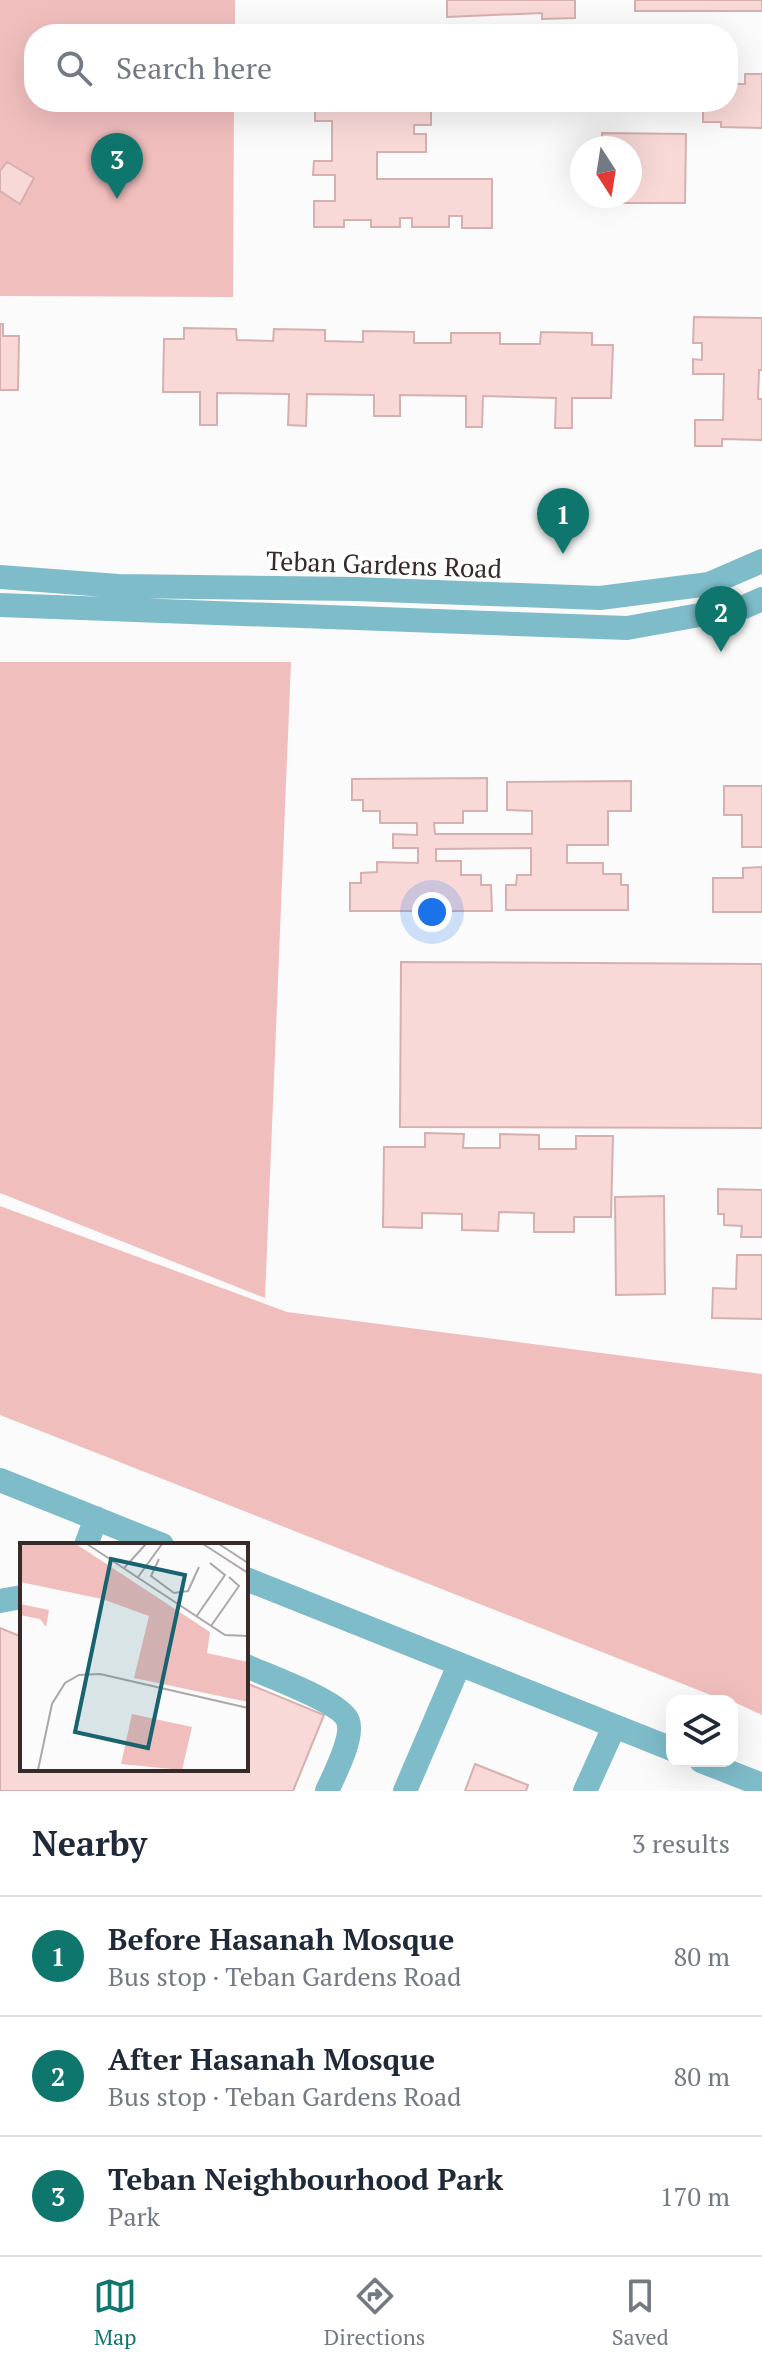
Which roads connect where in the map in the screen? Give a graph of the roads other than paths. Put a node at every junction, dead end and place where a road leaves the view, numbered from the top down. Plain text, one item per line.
1 (762, 561) edge
2 (0, 577) edge
3 (762, 599) edge
4 (0, 605) edge
5 (0, 1480) edge
6 (96, 1518) junction
7 (87, 1543) edge
8 (157, 1543) edge
9 (248, 1580) edge
10 (20, 1597) edge
11 (0, 1601) edge
12 (459, 1665) junction
13 (248, 1667) edge
14 (614, 1727) junction
15 (666, 1747) edge
16 (716, 1767) edge
17 (762, 1785) edge
18 (327, 1791) edge
19 (405, 1791) edge
20 (585, 1791) edge

1 - 2 street, Teban Gardens Road
3 - 4 street, Teban Gardens Road
5 - 6 street
6 - 7 street
6 - 8 street
9 - 12 street
10 - 11 street
12 - 14 street
12 - 19 street
13 - 18 street
14 - 15 street
14 - 20 street
16 - 17 street

